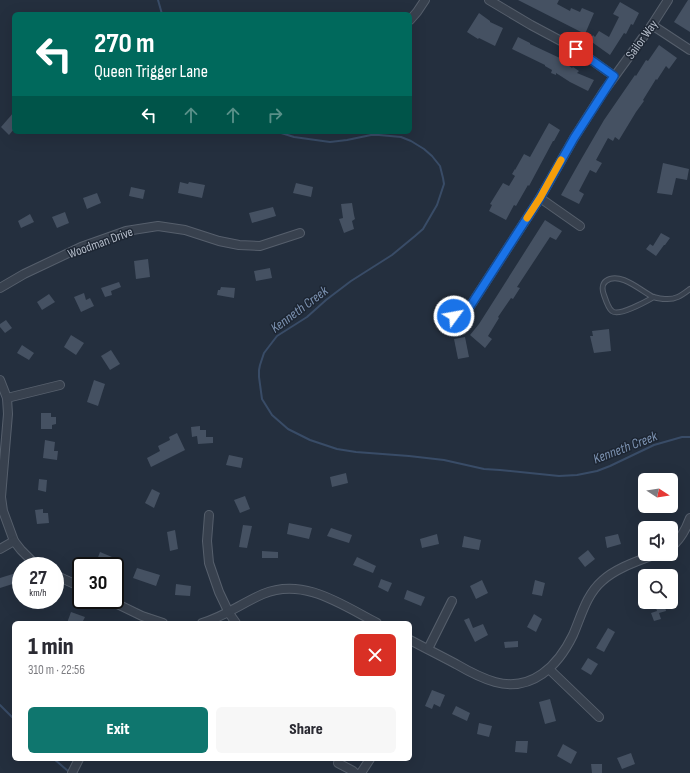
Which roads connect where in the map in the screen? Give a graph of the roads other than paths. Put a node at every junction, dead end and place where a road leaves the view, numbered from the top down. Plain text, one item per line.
1 (425, 0) edge
2 (489, 0) edge
3 (668, 0) edge
4 (412, 18) edge
5 (652, 25) junction
6 (690, 50) edge
7 (614, 76) junction
8 (540, 198) junction
9 (580, 226) dead end
10 (300, 233) dead end
11 (0, 288) edge
12 (690, 289) edge
13 (654, 297) junction
14 (454, 316) dead end
15 (0, 380) edge
16 (60, 385) dead end
17 (7, 398) junction
18 (209, 515) dead end
19 (690, 518) edge
20 (14, 541) junction
21 (678, 541) edge
22 (0, 549) edge
23 (28, 557) edge
24 (639, 561) edge
25 (452, 601) dead end
26 (123, 609) edge
27 (229, 613) junction
28 (140, 620) edge
29 (207, 621) edge
30 (235, 621) edge
31 (373, 621) edge
32 (412, 641) edge
33 (428, 649) junction
34 (549, 669) junction
35 (599, 717) dead end
36 (77, 761) edge
37 (369, 761) edge
38 (338, 763) dead end
39 (72, 773) edge
40 (355, 773) edge
41 (361, 773) edge

1 - 4 street
2 - 7 street
3 - 5 street, Sailor Way
5 - 6 street
5 - 7 street, Sailor Way
7 - 8 street, Sailor Way
8 - 9 street
8 - 14 street, Sailor Way
10 - 11 street, Woodman Drive
12 - 13 lane
13 - 13 lane
15 - 17 street
16 - 17 street
17 - 20 street
18 - 27 street
19 - 21 street
20 - 22 street
20 - 23 street
24 - 34 street
25 - 33 street
26 - 28 street
27 - 29 street
27 - 30 street
27 - 31 street
32 - 33 street
33 - 34 street
34 - 35 street
36 - 39 street
37 - 41 street
38 - 40 street

